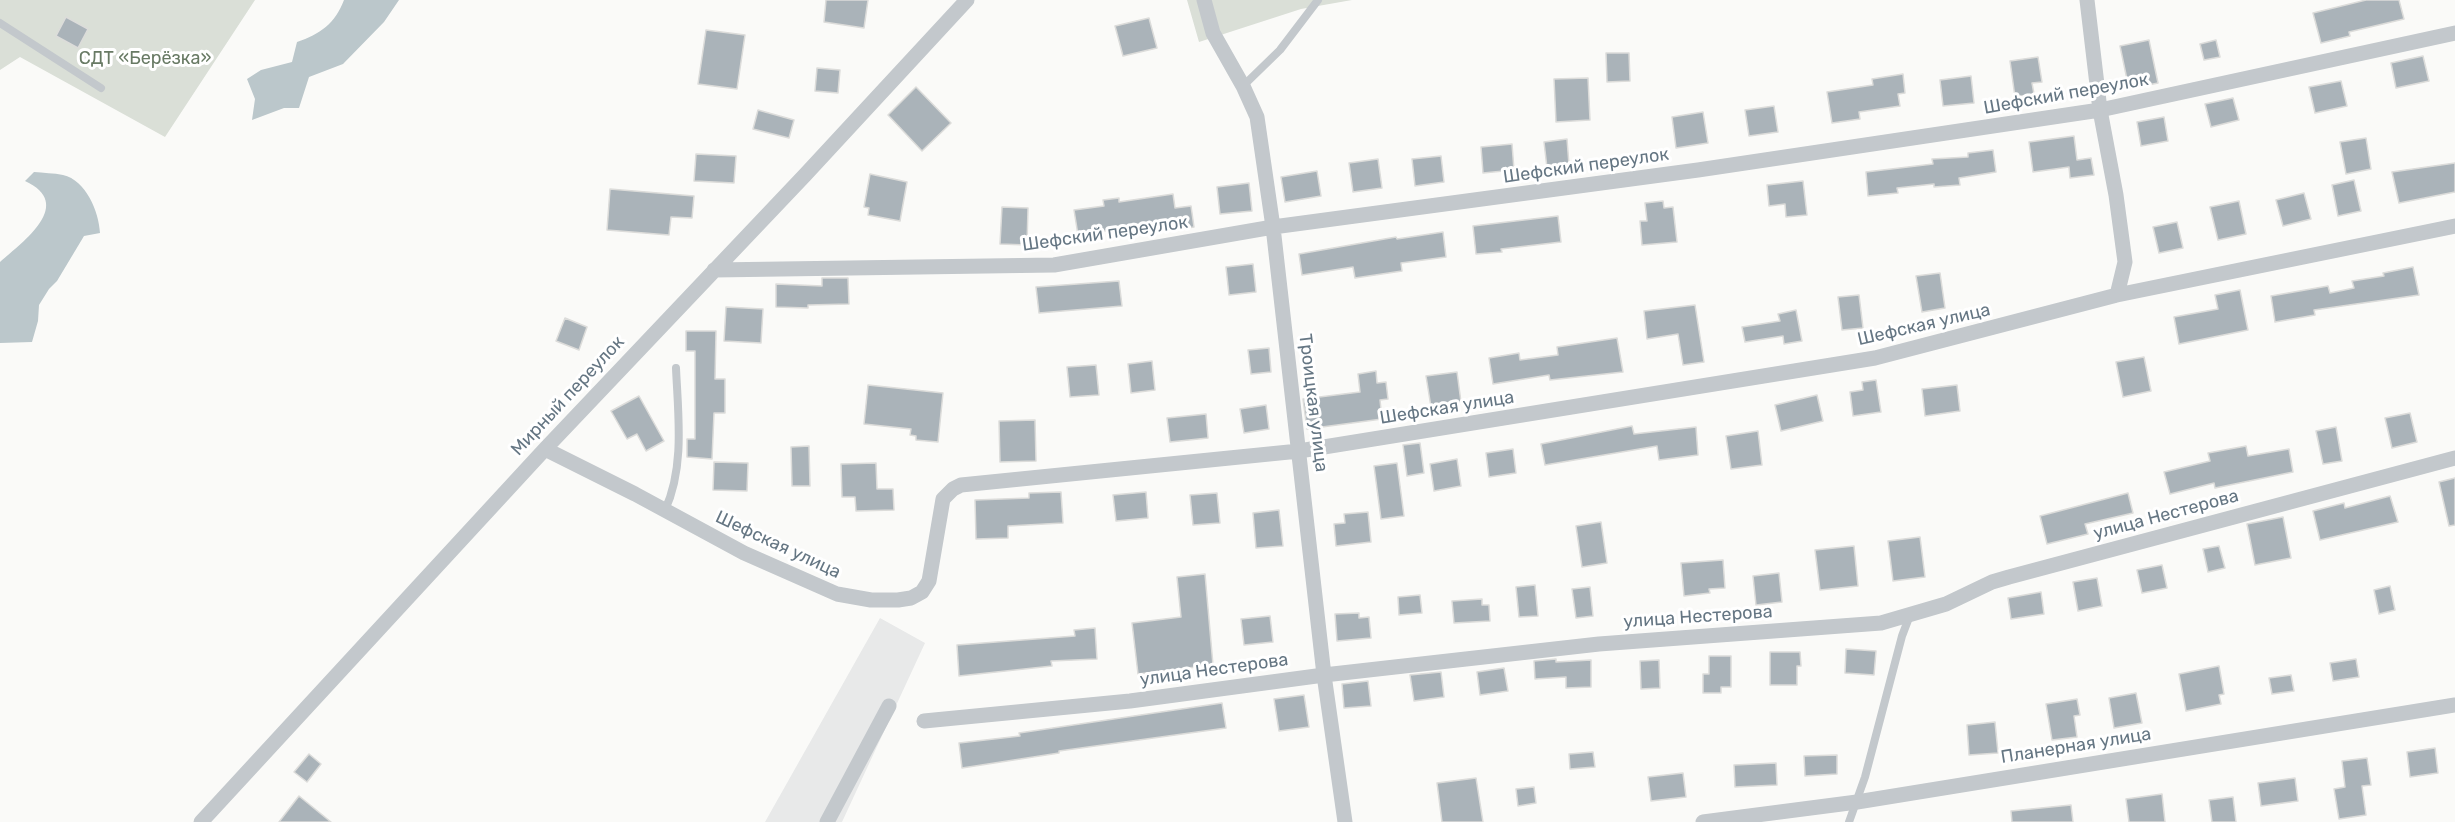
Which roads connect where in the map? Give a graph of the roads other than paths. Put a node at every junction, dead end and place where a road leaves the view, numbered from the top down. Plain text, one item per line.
1 (968, 0) edge
2 (1204, 0) edge
3 (1318, 0) edge
4 (2087, 0) edge
5 (0, 23) edge
6 (2455, 33) edge
7 (1244, 86) junction
8 (101, 88) dead end
9 (2100, 110) junction
10 (2455, 226) edge
11 (1273, 227) junction
12 (714, 270) junction
13 (2117, 295) junction
14 (676, 368) dead end
15 (545, 449) junction
16 (1299, 451) junction
17 (2455, 458) edge
18 (665, 510) junction
19 (1910, 615) junction
20 (1324, 675) junction
21 (2455, 705) edge
22 (889, 706) dead end
23 (924, 720) dead end
24 (1857, 802) junction
25 (201, 822) edge
26 (827, 822) edge
27 (1345, 822) edge
28 (1703, 822) edge
29 (1848, 822) edge

1 - 12 street, Мирный переулок
2 - 7 street, Троицкая улица
3 - 7 lane
4 - 9 street
5 - 8 lane
6 - 9 street, Шефский переулок
7 - 11 street, Троицкая улица
9 - 11 street, Шефский переулок
9 - 13 street
10 - 13 street, Шефская улица
11 - 12 street, Шефский переулок
11 - 16 street, Троицкая улица
12 - 15 street, Мирный переулок
13 - 16 street, Шефская улица
14 - 18 lane
15 - 18 street, Шефская улица
15 - 25 street, Мирный переулок
16 - 18 street, Шефская улица
16 - 20 street, Троицкая улица
17 - 19 street, улица Нестерова
19 - 20 street, улица Нестерова
19 - 24 lane
20 - 23 street, улица Нестерова
20 - 27 street, Троицкая улица
21 - 24 street, Планерная улица
22 - 26 street
24 - 28 street, Планерная улица
24 - 29 lane

